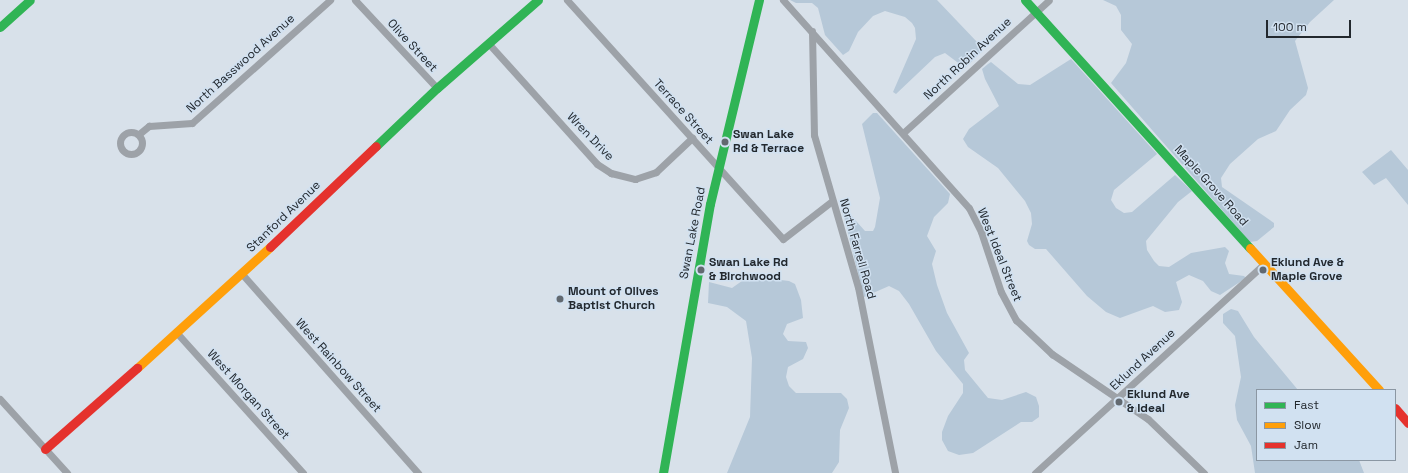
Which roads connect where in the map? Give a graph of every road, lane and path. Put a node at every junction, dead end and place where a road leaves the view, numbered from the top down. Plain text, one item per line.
1 (30, 0) edge
2 (330, 0) edge
3 (355, 0) edge
4 (538, 0) edge
5 (567, 0) edge
6 (759, 0) edge
7 (783, 0) edge
8 (1025, 0) edge
9 (1049, 0) edge
10 (1036, 12) junction
11 (0, 27) edge
12 (812, 31) junction
13 (489, 44) junction
14 (437, 88) junction
15 (139, 134) dead end
16 (903, 134) junction
17 (692, 138) junction
18 (718, 169) junction
19 (832, 201) junction
20 (1265, 263) junction
21 (242, 274) junction
22 (176, 332) junction
23 (1377, 389) edge
24 (1118, 398) junction
25 (0, 399) edge
26 (1396, 409) edge
27 (1408, 423) edge
28 (45, 449) junction
29 (67, 473) edge
30 (302, 473) edge
31 (418, 473) edge
32 (663, 473) edge
33 (895, 473) edge
34 (1035, 473) edge
35 (1204, 473) edge

1 - 11 street
2 - 15 street, North Basswood Avenue
3 - 14 street, Olive Street
4 - 13 street, Stanford Avenue
5 - 17 street, Terrace Street
6 - 18 street, Swan Lake Road
7 - 12 street, West Ideal Street
8 - 10 street, Maple Grove Road
9 - 10 street, North Robin Avenue
10 - 16 street, North Robin Avenue
10 - 20 street, Maple Grove Road
12 - 16 street, West Ideal Street
12 - 19 street, North Farrell Road
13 - 14 street, Stanford Avenue
13 - 17 street, Wren Drive
14 - 21 street, Stanford Avenue
16 - 24 street, West Ideal Street
17 - 18 street, Terrace Street
18 - 19 street, Terrace Street
18 - 32 street, Swan Lake Road
19 - 33 street, North Farrell Road
20 - 23 street, Maple Grove Road
20 - 24 street, Eklund Avenue
21 - 22 street, Stanford Avenue
21 - 31 street, West Rainbow Street
22 - 28 street, Stanford Avenue
22 - 30 street, West Morgan Street
24 - 34 street, Eklund Avenue
24 - 35 street, West Ideal Street
25 - 28 street
26 - 27 street
28 - 29 street

